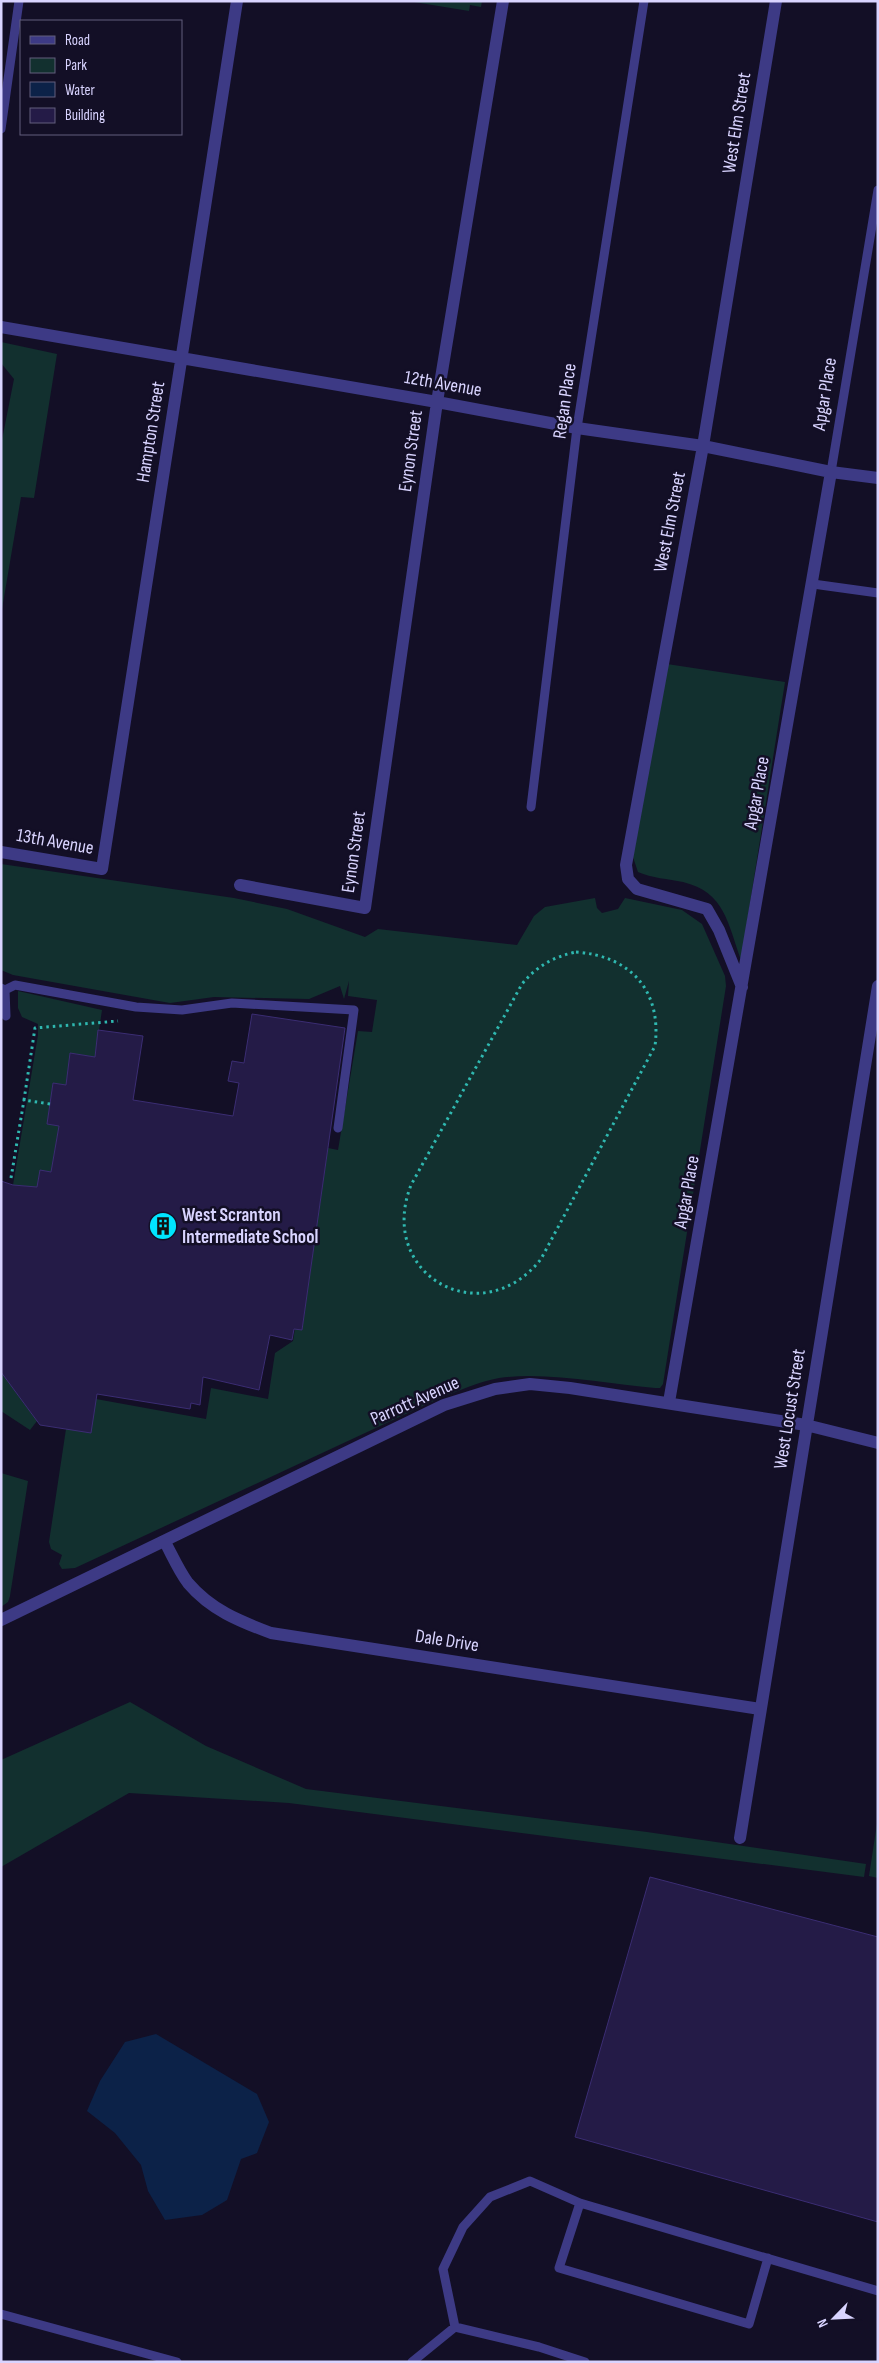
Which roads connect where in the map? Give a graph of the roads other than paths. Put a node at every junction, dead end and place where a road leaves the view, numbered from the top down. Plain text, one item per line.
1 (19, 1) edge
2 (237, 1) edge
3 (503, 1) edge
4 (644, 1) edge
5 (776, 1) edge
6 (1, 129) edge
7 (878, 190) edge
8 (1, 327) edge
9 (182, 357) junction
10 (437, 402) junction
11 (577, 428) junction
12 (703, 446) junction
13 (831, 472) junction
14 (878, 478) edge
15 (812, 584) junction
16 (878, 593) edge
17 (531, 807) dead end
18 (1, 852) edge
19 (102, 869) joint
20 (240, 885) dead end
21 (878, 986) edge
22 (742, 987) junction
23 (3, 989) edge
24 (6, 1016) dead end
25 (338, 1128) dead end
26 (669, 1402) junction
27 (806, 1425) junction
28 (878, 1443) edge
29 (165, 1542) junction
30 (1, 1620) edge
31 (760, 1709) junction
32 (740, 1838) dead end
33 (580, 2203) junction
34 (768, 2258) junction
35 (878, 2291) edge
36 (1, 2314) edge
37 (455, 2327) junction
38 (177, 2362) edge
39 (412, 2362) edge
40 (585, 2362) edge

1 - 6 lane
2 - 9 street, Hampton Street
3 - 10 street, Eynon Street
4 - 11 lane, Regan Place
5 - 12 street, West Elm Street
7 - 13 lane, Apgar Place
8 - 9 street, 12th Avenue
9 - 10 street, 12th Avenue
9 - 19 street, Hampton Street
10 - 11 street, 12th Avenue
10 - 20 street, Eynon Street
11 - 12 street, 12th Avenue
11 - 17 lane, Regan Place
12 - 13 street, 12th Avenue
12 - 22 street, West Elm Street
13 - 14 street, 12th Avenue
13 - 15 street, Apgar Place
15 - 16 lane
15 - 22 street, Apgar Place
18 - 19 street, 13th Avenue
21 - 27 street, West Locust Street
22 - 26 street, Apgar Place
23 - 24 lane
23 - 25 lane
26 - 27 street, Parrott Avenue
26 - 29 street, Parrott Avenue
27 - 28 street, Parrott Avenue
27 - 31 street, West Locust Street
29 - 30 street, Parrott Avenue
29 - 31 street, Dale Drive
31 - 32 street, West Locust Street
33 - 34 lane
33 - 34 lane
33 - 37 lane
34 - 35 lane
36 - 38 lane
37 - 39 lane
37 - 40 lane

